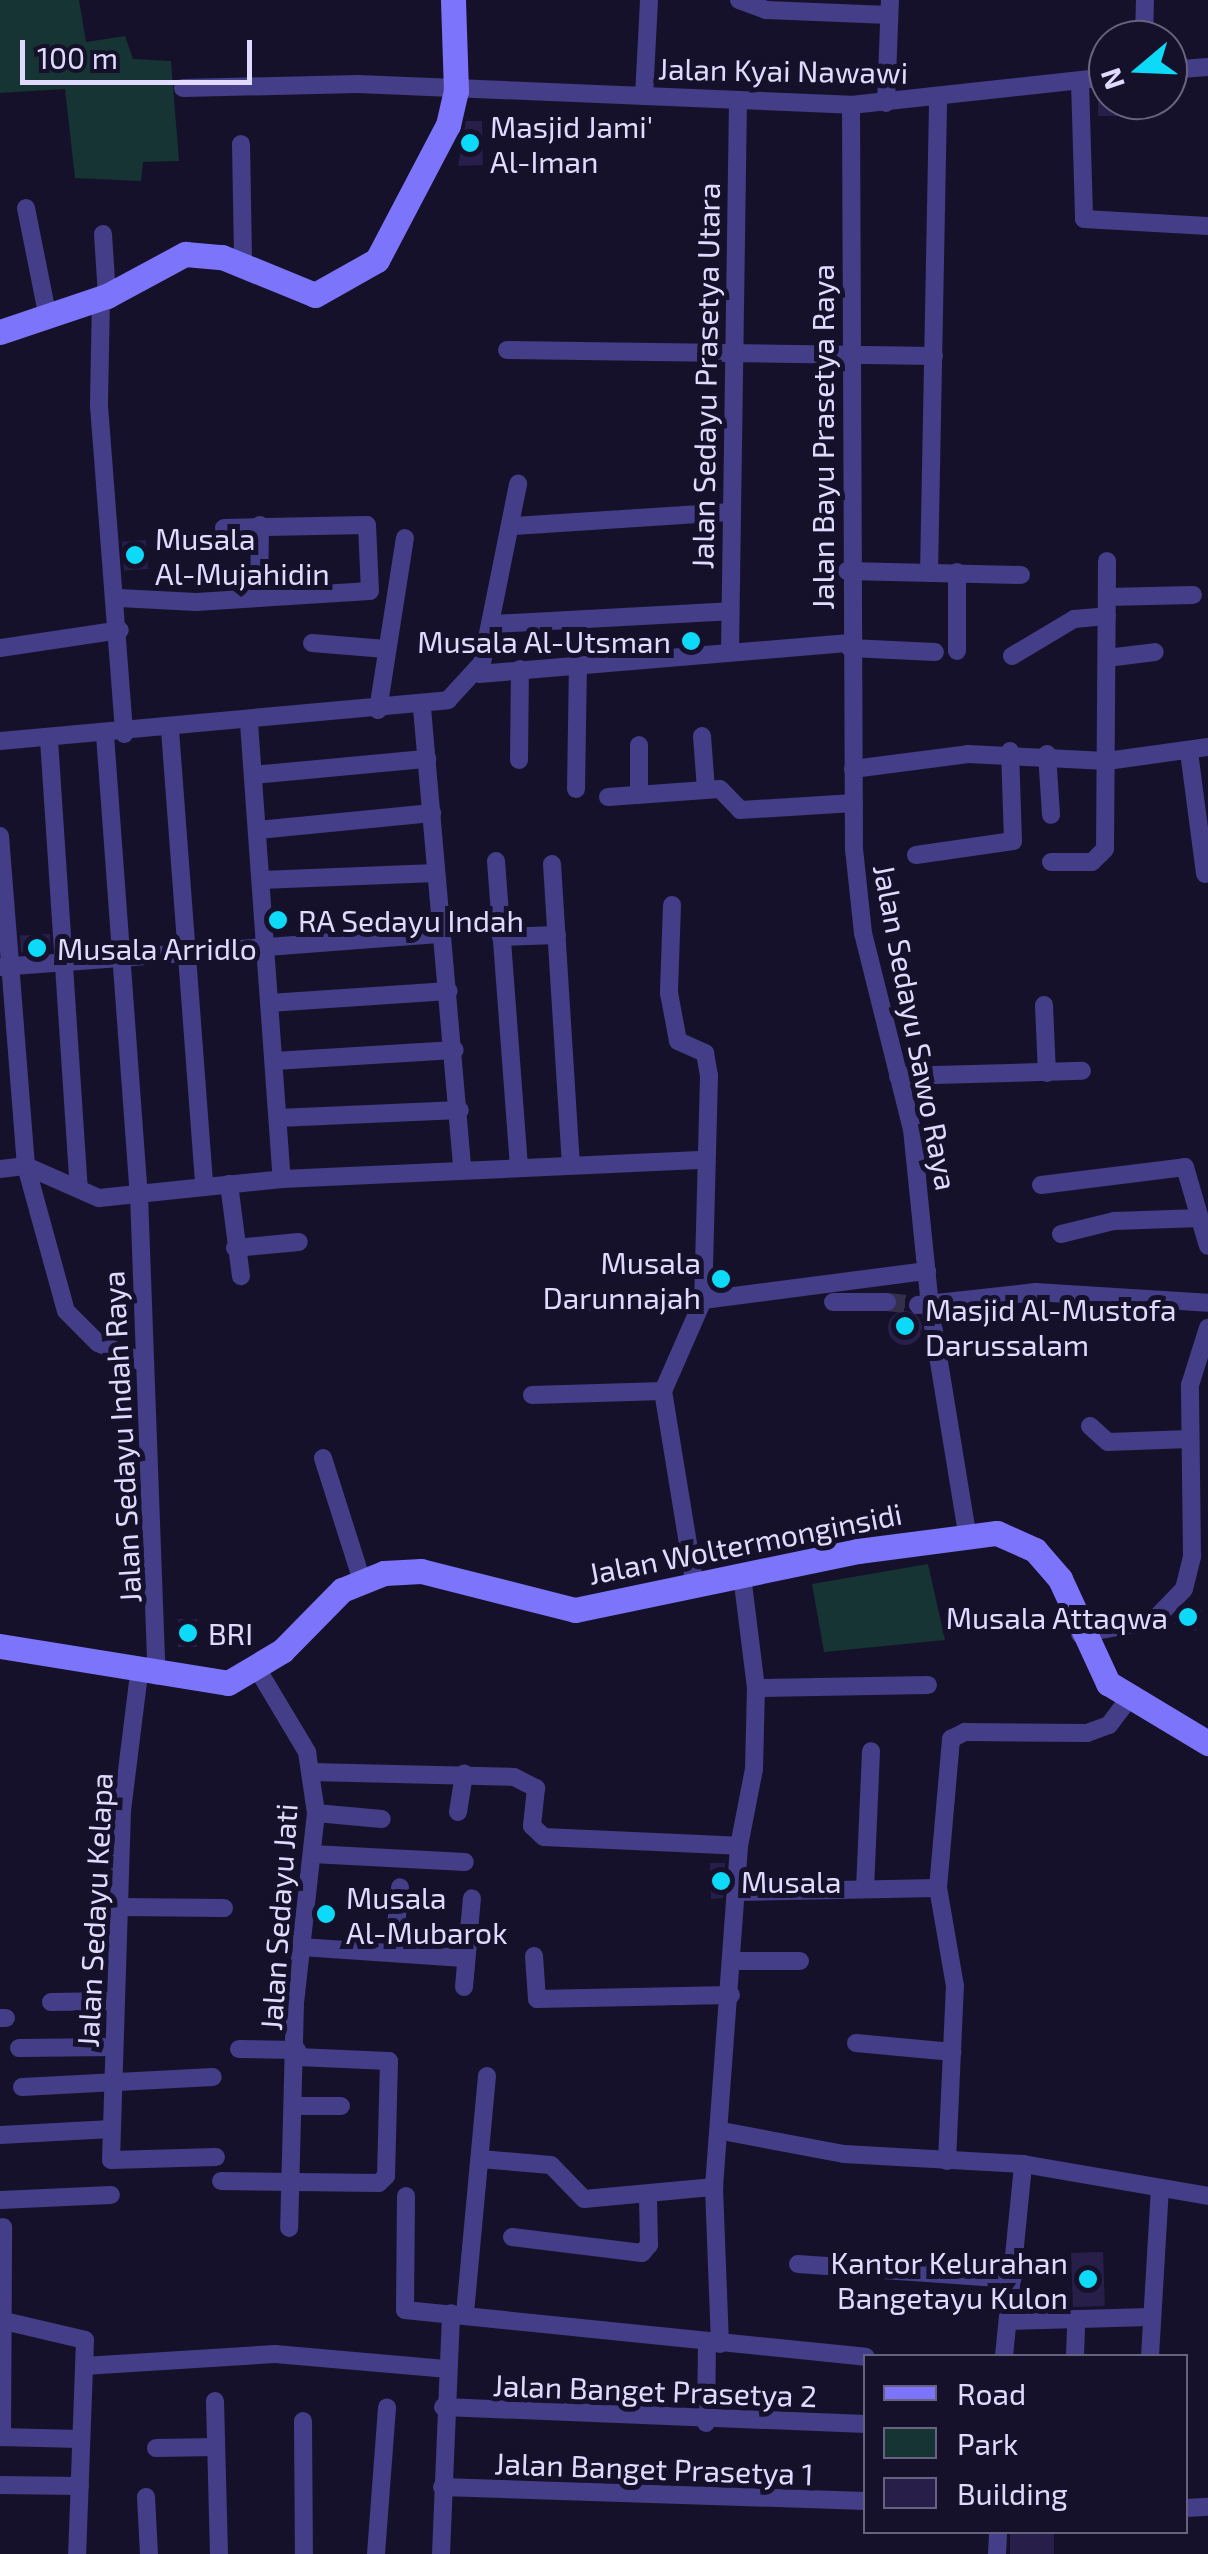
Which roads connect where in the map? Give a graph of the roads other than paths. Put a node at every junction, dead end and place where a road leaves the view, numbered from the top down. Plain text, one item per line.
1 (453, 0) edge
2 (649, 0) edge
3 (739, 0) edge
4 (890, 8) edge
5 (1088, 80) edge
6 (1080, 81) junction
7 (183, 88) dead end
8 (456, 91) junction
9 (644, 96) junction
10 (938, 98) junction
11 (738, 102) junction
12 (886, 103) junction
13 (851, 105) junction
14 (241, 144) dead end
15 (26, 208) dead end
16 (1208, 226) edge
17 (103, 234) dead end
18 (243, 264) junction
19 (104, 297) junction
20 (48, 318) junction
21 (0, 332) edge
22 (507, 350) dead end
23 (848, 352) junction
24 (934, 356) junction
25 (728, 358) junction
26 (518, 484) dead end
27 (728, 512) junction
28 (260, 525) junction
29 (514, 526) junction
30 (224, 528) dead end
31 (405, 538) dead end
32 (1107, 561) dead end
33 (847, 571) junction
34 (957, 572) junction
35 (929, 573) junction
36 (1021, 575) dead end
37 (1192, 595) dead end
38 (119, 598) junction
39 (259, 598) junction
40 (1107, 607) junction
41 (730, 612) junction
42 (494, 624) junction
43 (120, 630) junction
44 (312, 643) dead end
45 (850, 646) junction
46 (0, 648) edge
47 (386, 650) junction
48 (958, 651) dead end
49 (730, 652) junction
50 (935, 652) dead end
51 (1155, 652) dead end
52 (1012, 656) dead end
53 (1107, 658) junction
54 (578, 668) junction
55 (520, 670) junction
56 (479, 674) junction
57 (422, 708) junction
58 (378, 710) junction
59 (249, 723) junction
60 (170, 730) junction
61 (115, 734) junction
62 (702, 736) dead end
63 (49, 740) junction
64 (0, 741) edge
65 (639, 745) dead end
66 (1199, 750) edge
67 (1010, 751) junction
68 (1048, 754) junction
69 (427, 758) junction
70 (519, 760) dead end
71 (1107, 761) junction
72 (854, 769) junction
73 (253, 775) junction
74 (576, 789) dead end
75 (706, 790) junction
76 (639, 795) junction
77 (608, 798) dead end
78 (854, 803) junction
79 (432, 813) junction
80 (1051, 815) dead end
81 (258, 830) junction
82 (0, 836) edge
83 (916, 855) dead end
84 (496, 861) dead end
85 (1051, 862) dead end
86 (552, 864) dead end
87 (436, 873) junction
88 (1205, 874) dead end
89 (260, 880) junction
90 (672, 905) dead end
91 (442, 934) junction
92 (557, 935) junction
93 (501, 937) junction
94 (267, 946) junction
95 (192, 952) junction
96 (118, 956) junction
97 (64, 962) junction
98 (6, 967) edge
99 (450, 991) junction
100 (270, 1003) junction
101 (1044, 1005) dead end
102 (455, 1050) junction
103 (274, 1061) junction
104 (1082, 1072) dead end
105 (1047, 1073) junction
106 (898, 1076) junction
107 (460, 1110) junction
108 (278, 1118) junction
109 (705, 1160) junction
110 (571, 1162) junction
111 (520, 1165) junction
112 (26, 1166) junction
113 (0, 1169) edge
114 (462, 1169) junction
115 (282, 1180) junction
116 (229, 1184) junction
117 (1042, 1185) dead end
118 (79, 1186) junction
119 (204, 1186) junction
120 (139, 1194) junction
121 (1200, 1218) junction
122 (1061, 1234) dead end
123 (299, 1242) dead end
124 (1208, 1246) edge
125 (235, 1248) junction
126 (928, 1271) junction
127 (240, 1276) dead end
128 (703, 1300) junction
129 (584, 1302) dead end
130 (833, 1302) dead end
131 (887, 1302) tunnel mouth
132 (1208, 1303) edge
133 (924, 1306) junction
134 (1208, 1328) edge
135 (142, 1362) junction
136 (1201, 1369) edge
137 (662, 1391) junction
138 (532, 1395) dead end
139 (1090, 1426) dead end
140 (1189, 1438) junction
141 (324, 1458) dead end
142 (967, 1533) junction
143 (742, 1576) junction
144 (361, 1578) junction
145 (695, 1587) junction
146 (1080, 1634) junction
147 (0, 1646) edge
148 (258, 1670) junction
149 (148, 1675) junction
150 (928, 1685) dead end
151 (756, 1688) junction
152 (1128, 1700) junction
153 (1208, 1743) edge
154 (871, 1752) dead end
155 (312, 1772) junction
156 (464, 1773) junction
157 (458, 1812) dead end
158 (316, 1813) junction
159 (382, 1819) dead end
160 (739, 1846) junction
161 (312, 1854) junction
162 (465, 1862) dead end
163 (400, 1888) dead end
164 (938, 1888) junction
165 (865, 1889) junction
166 (736, 1892) junction
167 (472, 1898) dead end
168 (120, 1907) junction
169 (224, 1908) dead end
170 (301, 1947) junction
171 (393, 1953) junction
172 (534, 1956) dead end
173 (464, 1958) junction
174 (733, 1961) junction
175 (800, 1962) dead end
176 (464, 1988) dead end
177 (731, 1995) junction
178 (116, 2001) junction
179 (50, 2002) dead end
180 (856, 2044) dead end
181 (114, 2047) junction
182 (20, 2048) dead end
183 (239, 2049) dead end
184 (954, 2052) junction
185 (297, 2053) junction
186 (487, 2076) dead end
187 (115, 2078) junction
188 (212, 2078) dead end
189 (22, 2087) dead end
190 (296, 2106) junction
191 (341, 2106) dead end
192 (112, 2129) junction
193 (722, 2131) junction
194 (0, 2135) edge
195 (216, 2157) dead end
196 (480, 2159) junction
197 (947, 2160) junction
198 (1024, 2164) junction
199 (222, 2181) dead end
200 (292, 2182) junction
201 (714, 2187) junction
202 (1160, 2189) junction
203 (111, 2195) dead end
204 (406, 2196) dead end
205 (648, 2196) junction
206 (1208, 2196) edge
207 (0, 2200) edge
208 (3, 2226) dead end
209 (289, 2228) dead end
210 (512, 2237) dead end
211 (798, 2264) dead end
212 (1012, 2279) junction
213 (458, 2313) junction
214 (1150, 2316) junction
215 (3, 2320) edge
216 (1008, 2322) junction
217 (1076, 2325) junction
218 (714, 2344) junction
219 (1004, 2354) edge
220 (1075, 2354) edge
221 (1150, 2354) edge
222 (863, 2357) edge
223 (88, 2365) junction
224 (446, 2369) junction
225 (215, 2401) dead end
226 (386, 2407) dead end
227 (443, 2407) junction
228 (303, 2422) dead end
229 (706, 2423) junction
230 (863, 2424) edge
231 (1, 2437) edge
232 (80, 2439) junction
233 (216, 2446) junction
234 (156, 2448) dead end
235 (0, 2484) edge
236 (80, 2486) junction
237 (442, 2487) junction
238 (146, 2496) dead end
239 (863, 2501) edge
240 (78, 2554) edge
241 (149, 2554) edge
242 (219, 2554) edge
243 (304, 2554) edge
244 (376, 2554) edge
245 (441, 2554) edge

1 - 8 main road
2 - 9 street
3 - 4 street
4 - 12 street
5 - 6 street, Jalan Kyai Nawawi
6 - 10 street, Jalan Kyai Nawawi
6 - 16 street
7 - 8 street, Jalan Kyai Nawawi
8 - 9 street, Jalan Kyai Nawawi
8 - 18 main road
9 - 11 street, Jalan Kyai Nawawi
10 - 12 street, Jalan Kyai Nawawi
10 - 24 street
11 - 13 street, Jalan Kyai Nawawi
11 - 25 street, Jalan Sedayu Prasetya Utara
12 - 13 street, Jalan Kyai Nawawi
13 - 23 street, Jalan Bayu Prasetya Raya
14 - 18 street
15 - 20 street
17 - 19 street, Jalan Sedayu Indah Raya
18 - 19 main road
19 - 20 main road
19 - 38 street, Jalan Sedayu Indah Raya
20 - 21 main road
22 - 25 street
23 - 24 street
23 - 25 street
23 - 33 street, Jalan Bayu Prasetya Raya
24 - 35 street
25 - 27 street, Jalan Sedayu Prasetya Utara
26 - 29 street
27 - 29 street
27 - 41 street, Jalan Sedayu Prasetya Utara
28 - 30 street
28 - 39 street
28 - 39 street
29 - 42 street
31 - 47 street
32 - 40 street
33 - 35 street
33 - 45 street, Jalan Bayu Prasetya Raya
34 - 35 street
34 - 36 street
34 - 48 street
37 - 40 street
38 - 39 street
38 - 43 street, Jalan Sedayu Indah Raya
40 - 52 street
40 - 53 street
41 - 42 street
41 - 49 street, Jalan Sedayu Prasetya Utara
42 - 56 street
43 - 46 street
43 - 61 street, Jalan Sedayu Indah Raya
44 - 47 street
45 - 49 street
45 - 50 street
45 - 72 street, Jalan Bayu Prasetya Raya
47 - 58 street
49 - 54 street
51 - 53 street
53 - 71 street
54 - 55 street
54 - 74 street
55 - 56 street
55 - 70 street
56 - 57 street
57 - 58 street
57 - 69 street
58 - 59 street
59 - 60 street
59 - 73 street
60 - 61 street
60 - 95 street
61 - 63 street
61 - 96 street, Jalan Sedayu Indah Raya
62 - 75 street
63 - 64 street
63 - 97 street
65 - 76 street
66 - 71 street
66 - 88 street
67 - 68 street
67 - 72 street
67 - 83 street
68 - 71 street
68 - 80 street
69 - 73 street
69 - 79 street
71 - 85 street
72 - 78 street, Jalan Sedayu Sawo Raya
73 - 81 street
75 - 76 street
75 - 78 street
76 - 77 street
78 - 106 street, Jalan Sedayu Sawo Raya
79 - 81 street
79 - 87 street
81 - 89 street
82 - 98 street
84 - 93 street
86 - 92 street
87 - 89 street
87 - 91 street
89 - 94 street
90 - 109 street
91 - 94 street
91 - 99 street
92 - 93 street
92 - 110 street
93 - 111 street
94 - 95 street
94 - 100 street
95 - 96 street
95 - 119 street
96 - 97 street
96 - 120 street, Jalan Sedayu Indah Raya
97 - 98 street
97 - 118 street
98 - 112 street
99 - 100 street
99 - 102 street
100 - 103 street
101 - 105 street
102 - 103 street
102 - 107 street
103 - 108 street
104 - 105 street
105 - 106 street
106 - 126 street, Jalan Sedayu Sawo Raya
107 - 108 street
107 - 114 street
108 - 115 street
109 - 110 street
109 - 128 street
110 - 111 street
111 - 114 street
112 - 113 street
112 - 118 street
112 - 135 street
114 - 115 street
115 - 116 street
116 - 119 street
116 - 125 street
117 - 121 street
118 - 120 street
119 - 120 street
120 - 135 street, Jalan Sedayu Indah Raya
121 - 122 street
121 - 124 street
123 - 125 street
125 - 127 street
126 - 128 street
126 - 133 street, Jalan Sedayu Sawo Raya
128 - 129 street
128 - 137 street
130 - 131 street
132 - 133 street
133 - 142 street, Jalan Sedayu Sawo Raya
134 - 136 street
135 - 149 street, Jalan Sedayu Indah Raya
136 - 140 street
137 - 138 street
137 - 145 street
139 - 140 street
140 - 146 street
141 - 144 street
142 - 143 main road, Jalan Woltermonginsidi
142 - 146 main road, Jalan Woltermonginsidi
143 - 145 main road, Jalan Woltermonginsidi
143 - 151 street
144 - 145 main road, Jalan Woltermonginsidi
144 - 148 main road
146 - 152 main road, Jalan Woltermonginsidi
147 - 149 main road
148 - 149 main road
148 - 155 street, Jalan Sedayu Jati
149 - 168 street, Jalan Sedayu Kelapa
150 - 151 street
151 - 160 street
152 - 153 main road, Jalan Woltermonginsidi
152 - 164 street
154 - 165 street
155 - 156 street
155 - 158 street, Jalan Sedayu Jati
156 - 157 street
156 - 160 street
158 - 159 street
158 - 161 street, Jalan Sedayu Jati
160 - 166 street
161 - 162 street
161 - 170 street, Jalan Sedayu Jati
163 - 171 street
164 - 165 street
164 - 184 street
165 - 166 street
166 - 174 street
167 - 173 street
168 - 169 street
168 - 178 street, Jalan Sedayu Kelapa
170 - 171 street
170 - 185 street, Jalan Sedayu Jati
171 - 173 street
172 - 177 street
173 - 176 street
174 - 175 street
174 - 177 street
177 - 193 street
178 - 179 street
178 - 181 street, Jalan Sedayu Kelapa
180 - 184 street
181 - 182 street
181 - 187 street, Jalan Sedayu Kelapa
183 - 185 street
184 - 197 street
185 - 190 street, Jalan Sedayu Jati
185 - 200 street
186 - 196 street
187 - 188 street
187 - 189 street
187 - 192 street, Jalan Sedayu Kelapa
190 - 191 street
190 - 200 street, Jalan Sedayu Jati
192 - 194 street
192 - 195 street, Jalan Sedayu Kelapa
193 - 197 street
193 - 201 street
196 - 205 street
196 - 213 street
197 - 198 street
198 - 202 street
198 - 212 street
199 - 200 street
200 - 209 street, Jalan Sedayu Jati
201 - 205 street
201 - 218 street
202 - 206 street
202 - 214 street
203 - 207 street
204 - 213 street
205 - 210 street
208 - 215 street
211 - 212 street
212 - 216 street
213 - 218 street
213 - 224 street
214 - 217 street
214 - 221 street
215 - 223 street
215 - 231 street
216 - 217 street
216 - 219 street
217 - 220 street
218 - 222 street
218 - 229 street
223 - 224 street
223 - 232 street
224 - 227 street
225 - 233 street
226 - 244 street
227 - 229 street, Jalan Banget Prasetya 2
227 - 237 street
228 - 243 street
229 - 230 street, Jalan Banget Prasetya 2
231 - 232 street
232 - 236 street
233 - 234 street
233 - 242 street
235 - 236 street
236 - 240 street
237 - 239 street, Jalan Banget Prasetya 1
237 - 245 street
238 - 241 street

